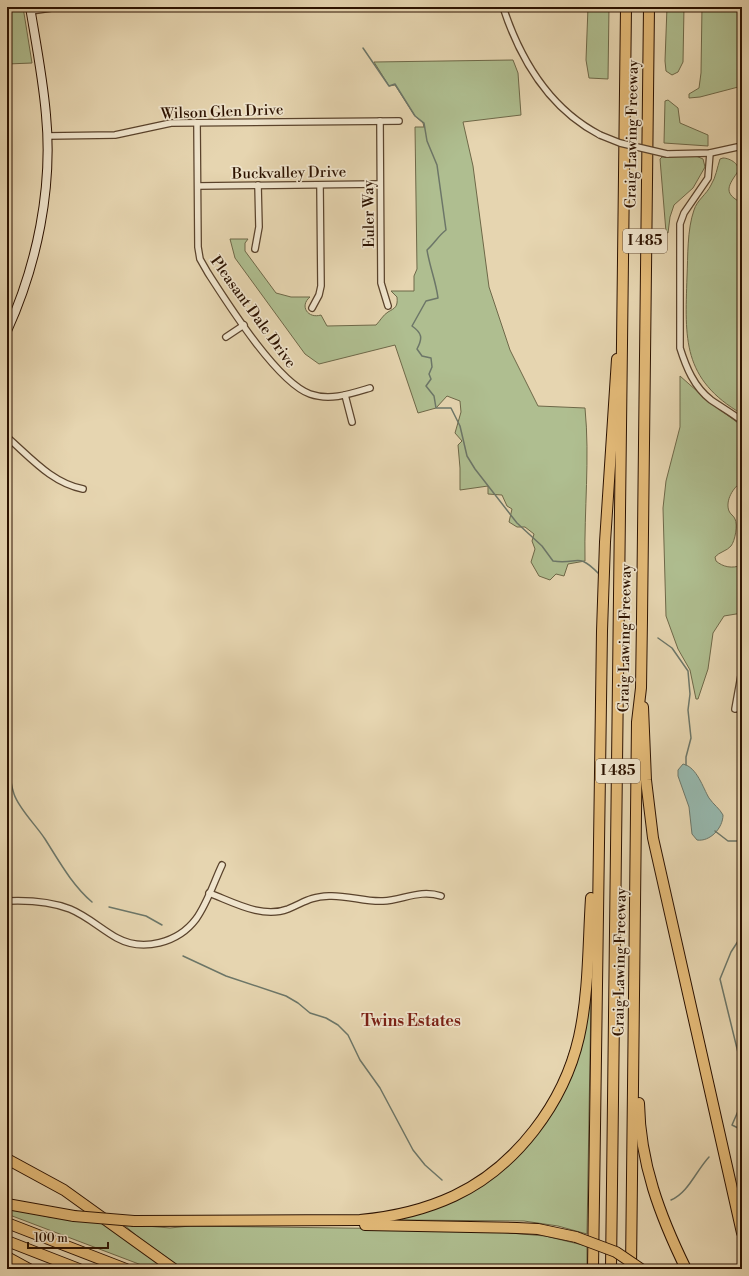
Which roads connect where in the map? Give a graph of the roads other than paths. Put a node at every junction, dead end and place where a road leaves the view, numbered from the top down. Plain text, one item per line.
1 (58, 7) edge
2 (503, 7) edge
3 (626, 7) edge
4 (649, 7) edge
5 (31, 9) edge
6 (380, 121) junction
7 (399, 121) dead end
8 (197, 123) junction
9 (47, 136) junction
10 (742, 146) edge
11 (710, 153) junction
12 (320, 184) junction
13 (380, 184) junction
14 (258, 185) junction
15 (198, 186) junction
16 (256, 249) dead end
17 (623, 273) junction
18 (388, 306) dead end
19 (312, 308) dead end
20 (244, 325) junction
21 (7, 331) edge
22 (226, 337) dead end
23 (370, 388) dead end
24 (345, 395) junction
25 (742, 420) edge
26 (352, 422) dead end
27 (7, 437) edge
28 (83, 489) dead end
29 (742, 670) edge
30 (641, 688) junction
31 (736, 708) dead end
32 (598, 832) junction
33 (222, 865) dead end
34 (209, 893) junction
35 (440, 896) dead end
36 (7, 901) edge
37 (635, 980) junction
38 (7, 1159) edge
39 (7, 1204) edge
40 (200, 1222) junction
41 (7, 1223) edge
42 (742, 1233) edge
43 (7, 1241) edge
44 (7, 1257) edge
45 (29, 1269) edge
46 (79, 1269) edge
47 (126, 1269) edge
48 (174, 1269) edge
49 (593, 1269) edge
50 (611, 1269) edge
51 (630, 1269) edge
52 (641, 1269) edge
53 (686, 1269) edge

1 - 5 street
2 - 11 street, bridge
3 - 17 highway, Craig Lawing Freeway / I 485
4 - 30 highway, Craig Lawing Freeway / I 485
5 - 9 street
6 - 7 street, Wilson Glen Drive
6 - 8 street, Wilson Glen Drive
6 - 13 street, Euler Way
8 - 9 street, Wilson Glen Drive
8 - 15 street, Pleasant Dale Drive
9 - 21 street
10 - 11 street
11 - 25 street
12 - 13 street, Buckvalley Drive
12 - 14 street, Buckvalley Drive
12 - 19 street
13 - 18 street, Euler Way
14 - 15 street, Buckvalley Drive
14 - 16 street
15 - 20 street, Pleasant Dale Drive
17 - 32 highway
17 - 50 highway, Craig Lawing Freeway / I 485
20 - 22 street
20 - 24 street, Pleasant Dale Drive
23 - 24 street, Pleasant Dale Drive
24 - 26 street
27 - 28 street
29 - 31 street
30 - 37 highway, Craig Lawing Freeway / I 485
30 - 42 highway
32 - 40 highway
32 - 49 highway
33 - 34 street
34 - 35 street
34 - 36 street
37 - 51 highway, Craig Lawing Freeway / I 485
37 - 53 highway
38 - 48 highway
39 - 40 highway, bridge
40 - 52 highway, bridge
41 - 47 highway
43 - 46 highway
44 - 45 highway

